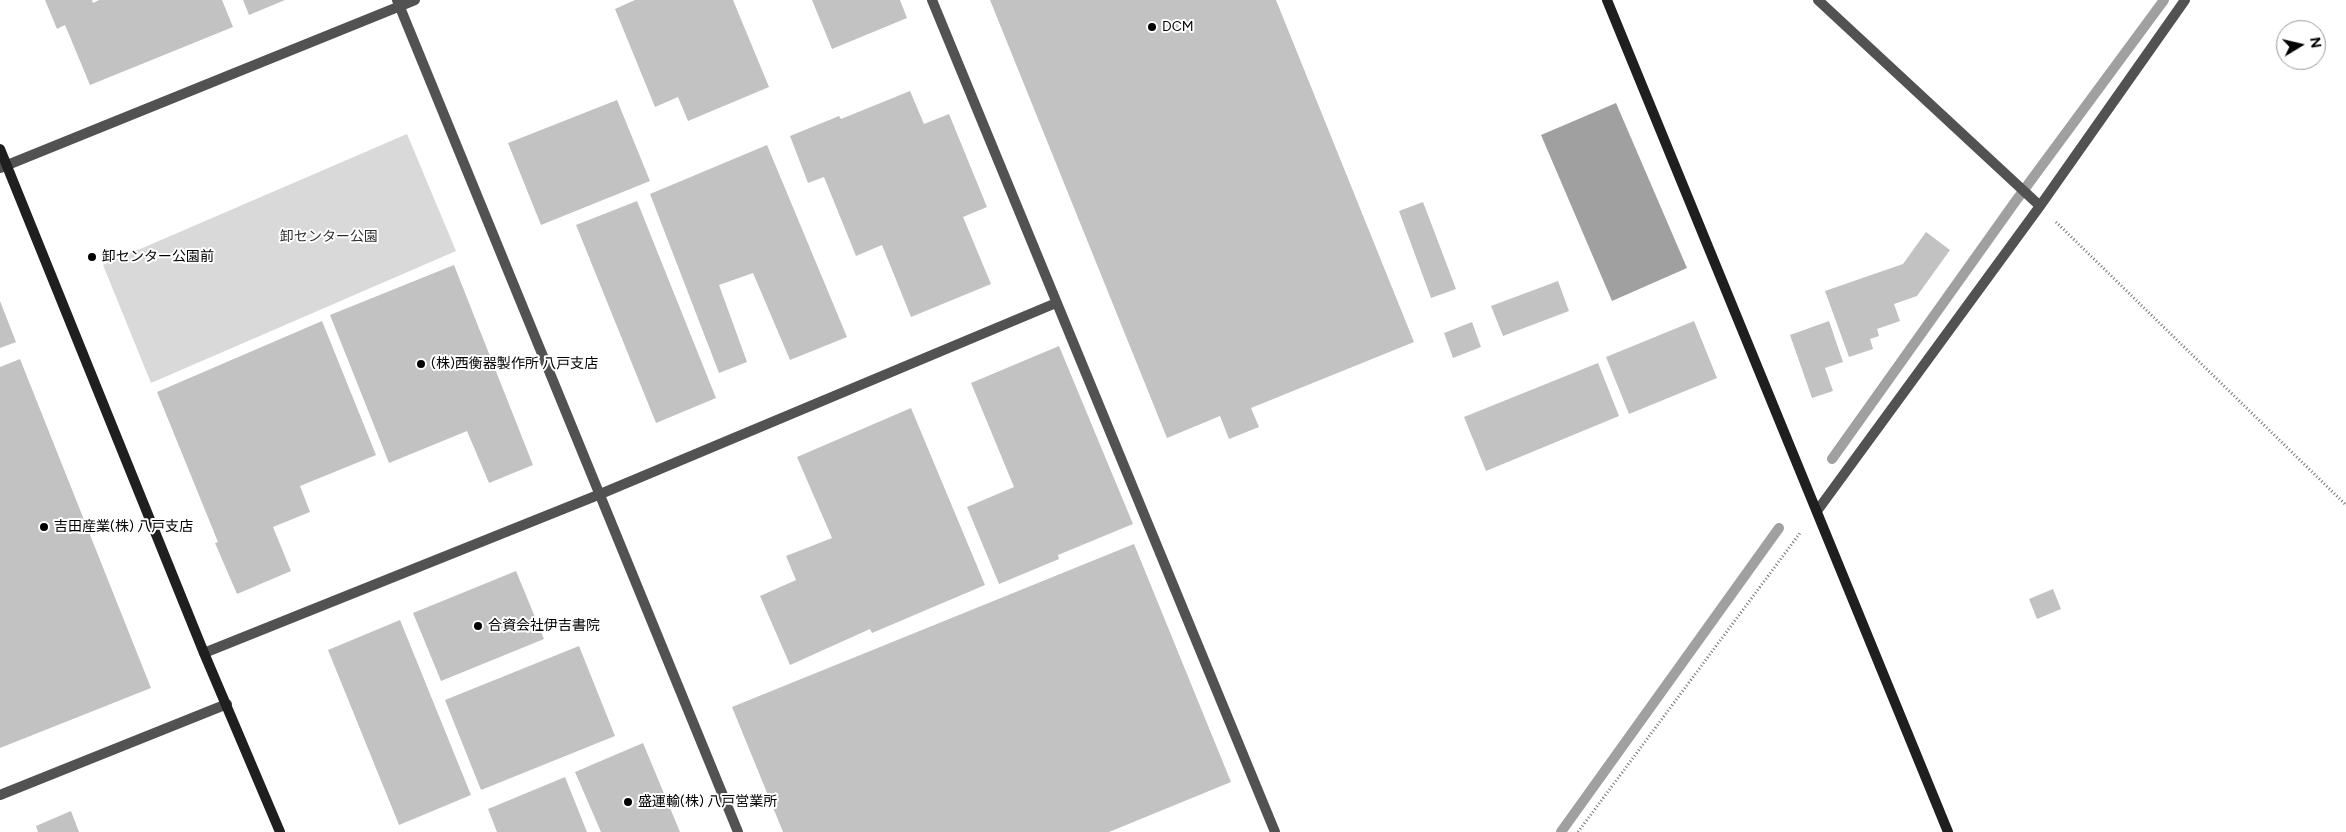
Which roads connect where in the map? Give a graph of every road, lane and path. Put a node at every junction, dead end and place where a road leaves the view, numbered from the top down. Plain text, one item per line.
1 (415, 0) edge
2 (932, 0) edge
3 (1607, 0) edge
4 (1818, 0) edge
5 (2185, 0) edge
6 (399, 3) edge
7 (0, 149) edge
8 (3, 166) edge
9 (2040, 206) junction
10 (1056, 303) junction
11 (598, 495) junction
12 (2346, 505) edge
13 (1817, 510) junction
14 (204, 653) junction
15 (227, 704) junction
16 (0, 794) edge
17 (280, 832) edge
18 (738, 832) edge
19 (1275, 832) edge
20 (1578, 832) edge
21 (1948, 832) edge

1 - 6 street
2 - 10 street
3 - 13 street
4 - 9 street
5 - 9 street
6 - 8 street
6 - 11 street
7 - 8 street
8 - 14 street
9 - 12 path
9 - 13 street
10 - 11 street
10 - 19 street
11 - 14 street
11 - 18 street
13 - 20 path
13 - 21 street
14 - 15 street
15 - 16 street
15 - 17 street

